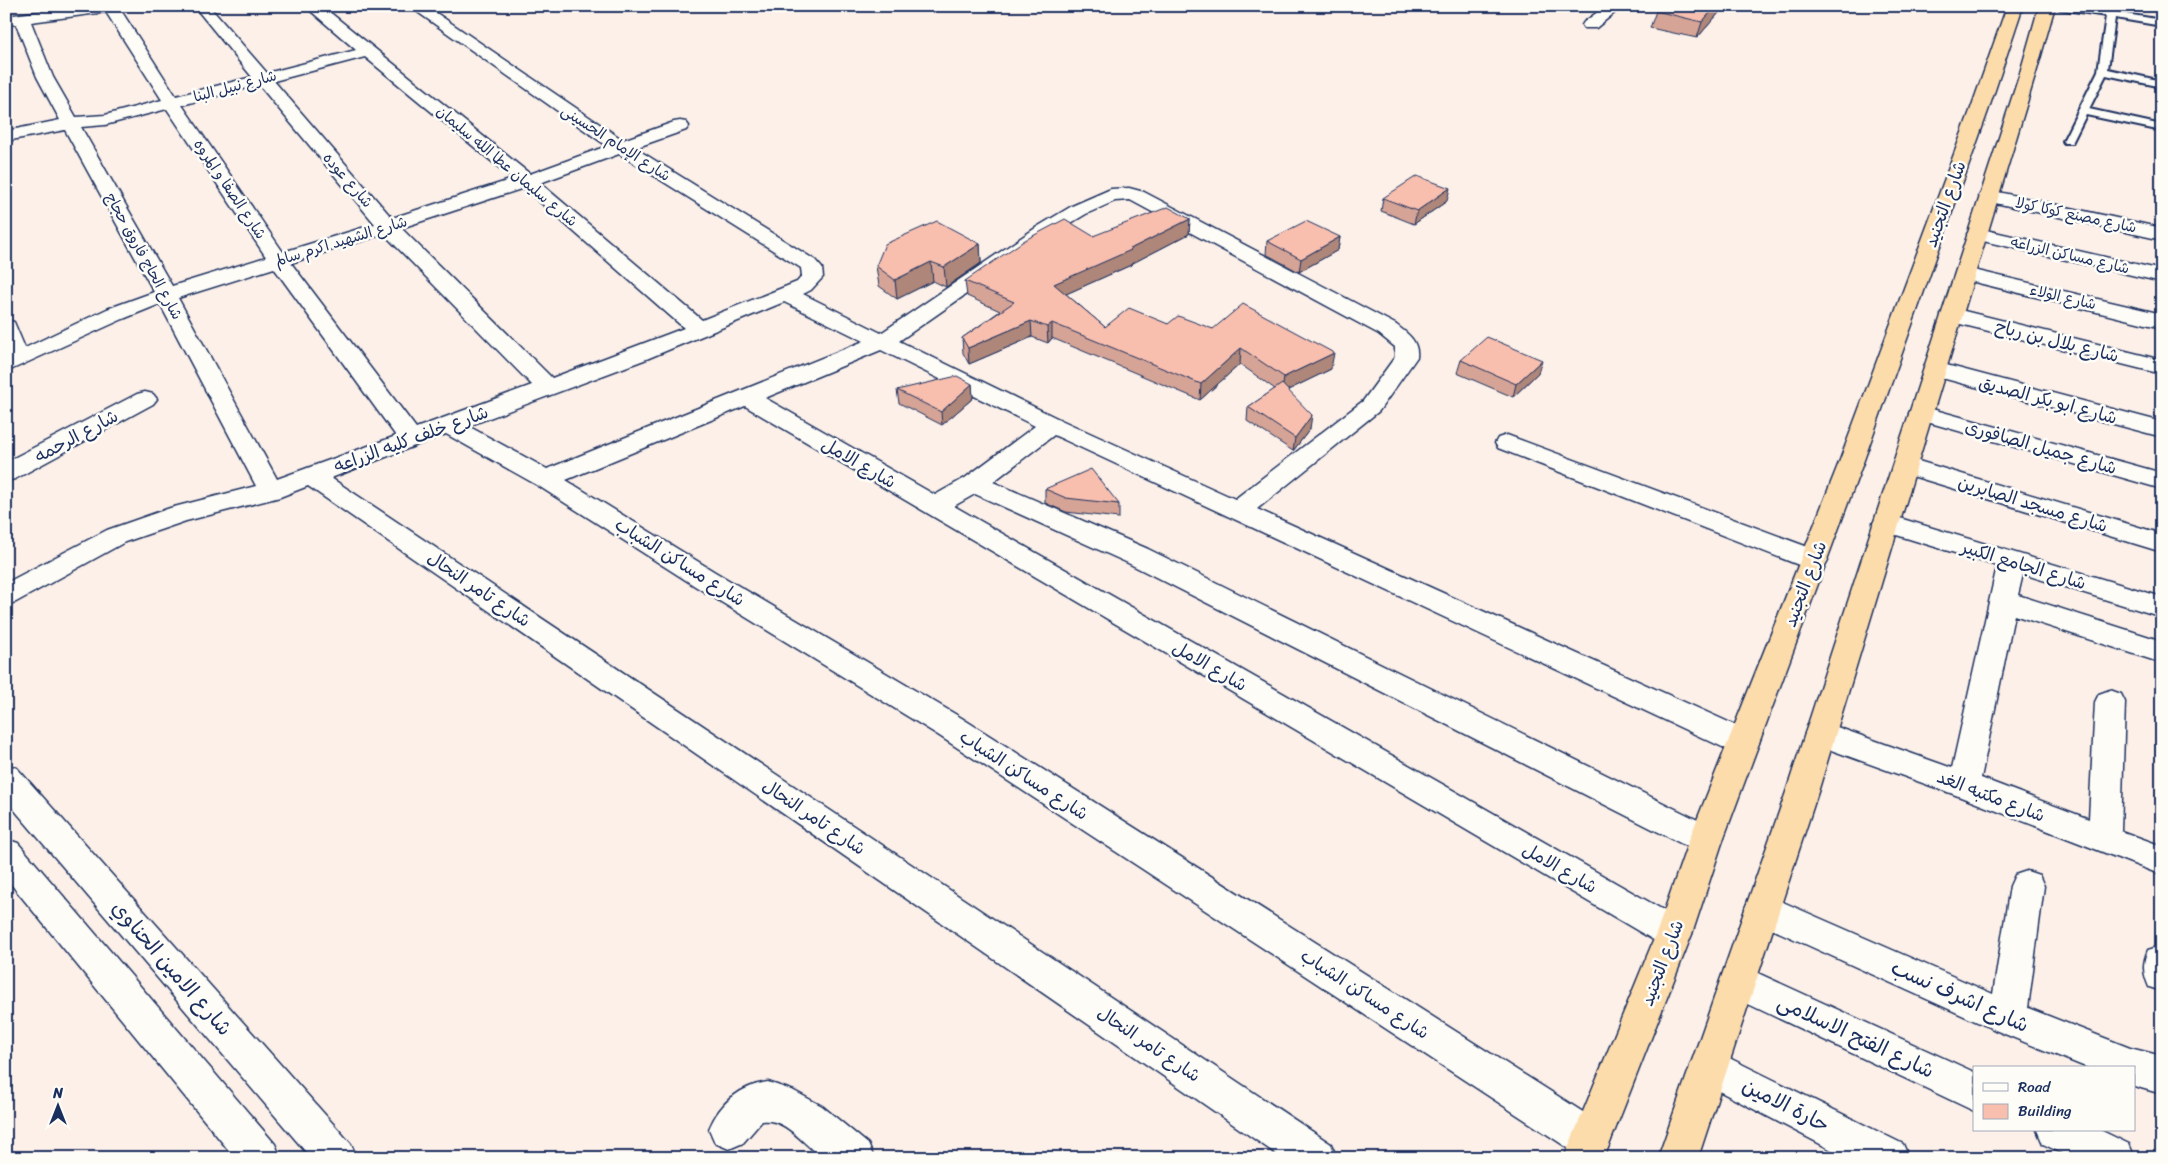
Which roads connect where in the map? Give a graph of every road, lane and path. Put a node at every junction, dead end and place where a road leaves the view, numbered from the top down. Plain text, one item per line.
1 (112, 6) edge
2 (201, 6) edge
3 (312, 6) edge
4 (416, 6) edge
5 (1616, 6) edge
6 (2013, 6) edge
7 (2047, 6) edge
8 (2060, 6) edge
9 (2111, 14) junction
10 (14, 20) edge
11 (2162, 23) edge
12 (1590, 25) dead end
13 (366, 52) junction
14 (2102, 71) junction
15 (262, 79) junction
16 (2162, 84) edge
17 (172, 103) junction
18 (2082, 111) junction
19 (680, 126) dead end
20 (74, 128) junction
21 (2162, 128) edge
22 (6, 136) edge
23 (2068, 141) dead end
24 (620, 147) junction
25 (6, 149) edge
26 (527, 181) junction
27 (1990, 196) junction
28 (388, 226) junction
29 (1977, 234) junction
30 (2162, 234) edge
31 (278, 260) junction
32 (1965, 274) junction
33 (2162, 276) edge
34 (813, 277) joint
35 (785, 294) junction
36 (166, 295) junction
37 (1952, 315) junction
38 (2162, 321) edge
39 (6, 327) edge
40 (699, 330) junction
41 (884, 341) junction
42 (12, 362) edge
43 (2162, 367) edge
44 (1935, 369) junction
45 (548, 388) junction
46 (746, 397) junction
47 (145, 399) dead end
48 (1921, 413) junction
49 (448, 425) junction
50 (1052, 426) junction
51 (2162, 430) edge
52 (411, 438) junction
53 (1507, 443) dead end
54 (1904, 465) junction
55 (6, 473) edge
56 (311, 476) junction
57 (546, 479) junction
58 (2162, 481) edge
59 (974, 484) junction
60 (271, 491) junction
61 (934, 506) junction
62 (1237, 511) junction
63 (1886, 524) junction
64 (2162, 543) edge
65 (1814, 560) junction
66 (2012, 560) junction
67 (6, 595) edge
68 (2004, 601) junction
69 (2162, 607) edge
70 (2162, 652) edge
71 (2110, 702) dead end
72 (1820, 733) junction
73 (1744, 743) junction
74 (6, 777) edge
75 (1964, 785) junction
76 (2104, 839) junction
77 (1706, 840) junction
78 (6, 853) edge
79 (2162, 861) edge
80 (2027, 886) dead end
81 (1762, 908) junction
82 (1674, 934) junction
83 (2161, 962) edge
84 (2162, 975) edge
85 (1738, 981) junction
86 (2008, 1018) junction
87 (1709, 1066) junction
88 (2130, 1066) edge
89 (2136, 1068) edge
90 (2162, 1075) edge
91 (1973, 1092) edge
92 (729, 1129) dead end
93 (2061, 1132) edge
94 (1588, 1149) edge
95 (261, 1158) edge
96 (337, 1158) edge
97 (854, 1158) edge
98 (1317, 1158) edge
99 (1678, 1158) edge
100 (1889, 1158) edge
101 (2115, 1158) edge

1 - 10 street
1 - 17 street, شارع الصفا و المروه
2 - 15 street, شارع عوده
3 - 13 street, شارع سليمان عطا الله سليمان
4 - 24 street, شارع الإمام الحسينى
5 - 12 street
6 - 65 highway, شارع التجنيد
7 - 27 highway
8 - 9 lane
9 - 11 lane
9 - 14 lane
10 - 20 street, شارع الحاج فاروق حجاج
13 - 15 street, شارع نبيل البنا
13 - 26 street, شارع سليمان عطا الله سليمان
14 - 16 lane
14 - 18 lane
15 - 17 street, شارع نبيل البنا
15 - 28 street, شارع عوده
17 - 20 street, شارع نبيل البنا
17 - 31 street, شارع الصفا و المروه
18 - 21 lane
18 - 23 lane
19 - 24 street, شارع الشهيد اكرم سالم
20 - 22 street, شارع نبيل البنا
20 - 25 street, شارع نبيل البنا
20 - 36 street, شارع الحاج فاروق حجاج
24 - 26 street, شارع الشهيد اكرم سالم
24 - 34 street, شارع الإمام الحسينى
26 - 28 street, شارع الشهيد اكرم سالم
26 - 40 street, شارع سليمان عطا الله سليمان
27 - 29 highway
27 - 30 street, شارع مصنع كوكا كولا
28 - 31 street, شارع الشهيد اكرم سالم
28 - 45 street, شارع عوده
29 - 32 highway
29 - 33 street, شارع مساكن الزراعه
31 - 36 street, شارع الشهيد اكرم سالم
31 - 52 street, شارع الصفا و المروه
32 - 37 highway
32 - 38 street, شارع الولاء
34 - 35 street, شارع خلف كليه الزراعه
35 - 40 street, شارع خلف كليه الزراعه
35 - 41 street
36 - 42 street, شارع الشهيد اكرم سالم
36 - 60 street, شارع الحاج فاروق حجاج
37 - 43 street, شارع بلال بن رباح
37 - 44 highway
39 - 42 street
40 - 45 street, شارع خلف كليه الزراعه
41 - 46 street
41 - 50 street
41 - 62 street
44 - 48 highway
44 - 51 street, شارع ابو بكر الصديق
45 - 49 street, شارع خلف كليه الزراعه
46 - 57 street
46 - 61 street, شارع الامل
47 - 55 street, شارع الرحمه
48 - 54 highway
48 - 58 street, شارع جميل الصافورى
49 - 52 street, شارع خلف كليه الزراعه
49 - 57 street, شارع مساكن الشباب
50 - 59 street
50 - 62 street
52 - 56 street, شارع خلف كليه الزراعه
53 - 65 street
54 - 63 highway
54 - 64 street, شارع مسجد الصابرين
56 - 60 street, شارع خلف كليه الزراعه
56 - 98 street, شارع تامر النحال
57 - 94 street, شارع مساكن الشباب
59 - 61 street
59 - 77 street
60 - 67 street, شارع خلف كليه الزراعه
61 - 82 street, شارع الامل
62 - 73 street
63 - 66 street, شارع الجامع الكبير
63 - 72 highway
65 - 73 highway, شارع التجنيد
66 - 68 street
66 - 69 street, شارع الجامع الكبير
68 - 70 street
68 - 75 street
71 - 76 street
72 - 75 street, شارع مكتبه الغد
72 - 81 highway
73 - 77 highway, شارع التجنيد
74 - 96 street, شارع الامين الحناوي
75 - 76 street, شارع مكتبه الغد
76 - 79 street, شارع مكتبه الغد
77 - 82 highway, شارع التجنيد
78 - 95 street
80 - 86 street
81 - 85 highway
81 - 86 street, شارع اشرف نسب
82 - 94 highway, شارع التجنيد
83 - 84 street
85 - 87 highway
85 - 91 street, شارع الفتح الاسلامى
86 - 88 street, شارع اشرف نسب
87 - 99 highway
87 - 100 street, حارة الامين
89 - 90 street, شارع اشرف نسب
92 - 97 street
93 - 101 street

